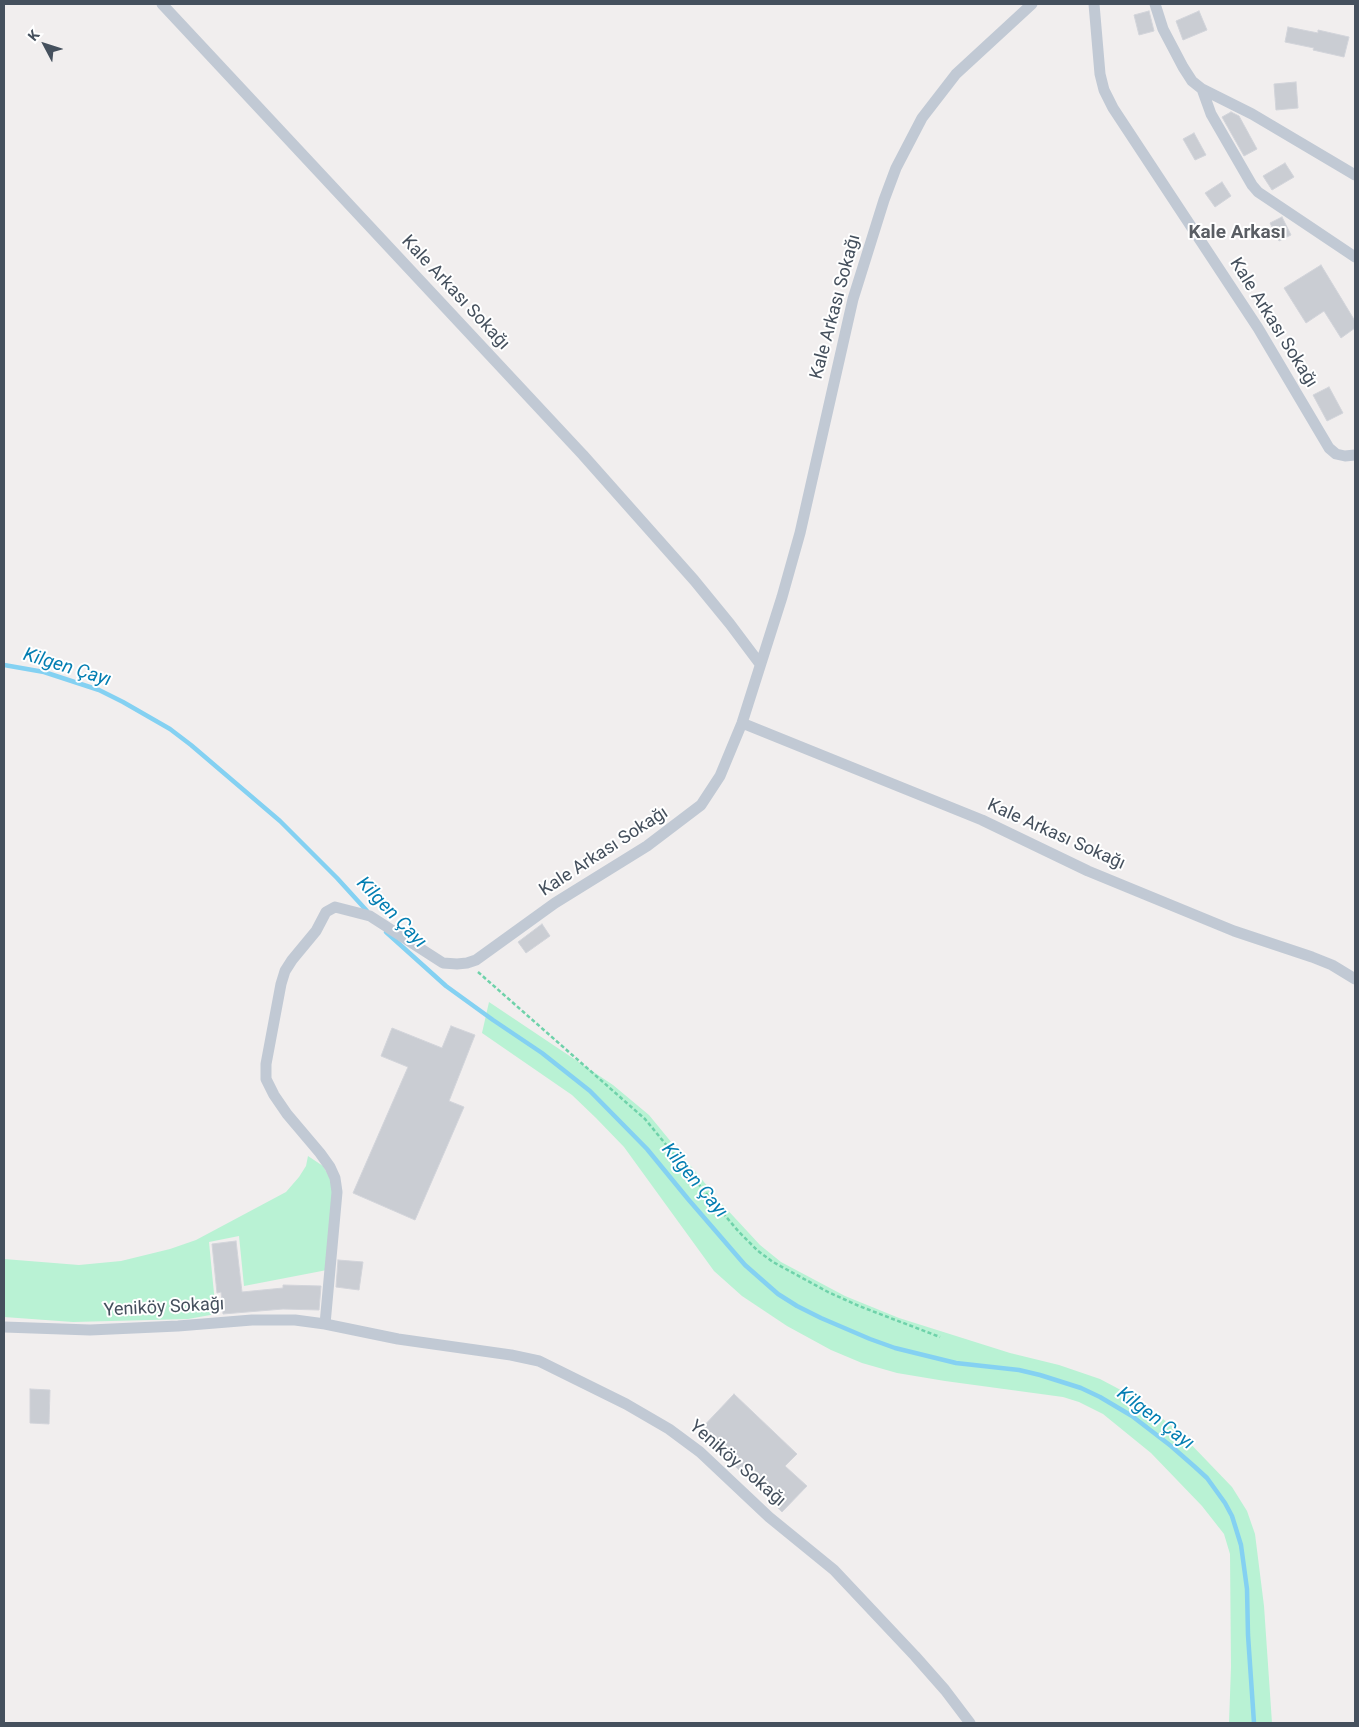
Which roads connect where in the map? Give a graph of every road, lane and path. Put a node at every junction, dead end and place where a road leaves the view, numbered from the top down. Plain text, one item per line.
1 (162, 4) edge
2 (1032, 4) edge
3 (1094, 4) edge
4 (1155, 4) edge
5 (1202, 90) junction
6 (1355, 175) edge
7 (1355, 256) edge
8 (1355, 455) edge
9 (760, 664) junction
10 (742, 723) junction
11 (467, 963) junction
12 (1355, 979) edge
13 (326, 1324) junction
14 (4, 1327) edge
15 (940, 1337) dead end
16 (970, 1723) edge

1 - 9 street, Kale Arkası Sokağı
2 - 9 street, Kale Arkası Sokağı
3 - 8 street, Kale Arkası Sokağı
4 - 5 street
5 - 6 street
5 - 7 street
9 - 10 street, Kale Arkası Sokağı
10 - 11 street, Kale Arkası Sokağı
10 - 12 street, Kale Arkası Sokağı
11 - 13 street, Kale Arkası Sokağı
11 - 15 path
13 - 14 street, Yeniköy Sokağı
13 - 16 street, Yeniköy Sokağı

